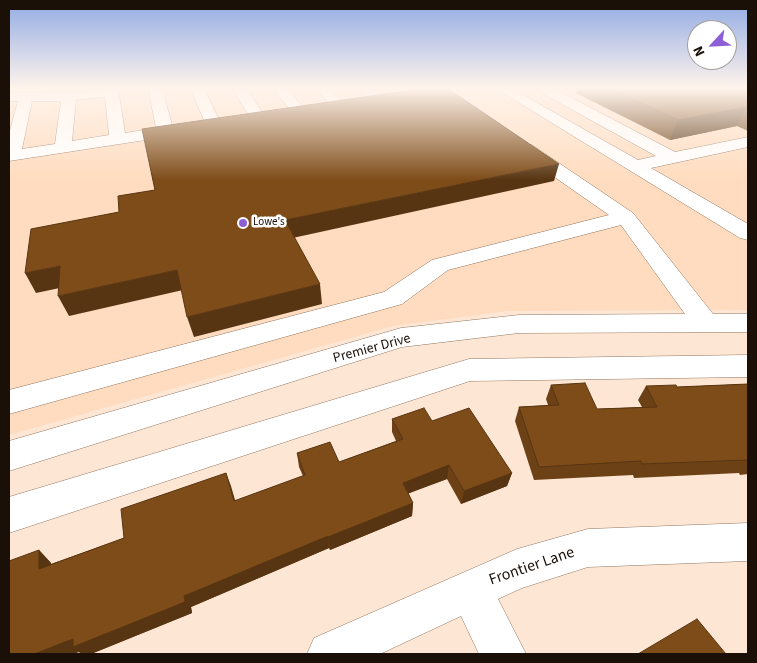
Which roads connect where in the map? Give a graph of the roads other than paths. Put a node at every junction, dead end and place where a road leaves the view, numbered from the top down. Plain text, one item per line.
1 (20, 119) edge
2 (66, 119) edge
3 (115, 119) edge
4 (163, 119) edge
5 (211, 119) edge
6 (251, 119) edge
7 (559, 119) edge
8 (600, 119) edge
9 (213, 124) junction
10 (166, 132) junction
11 (118, 139) junction
12 (511, 139) edge
13 (748, 142) edge
14 (63, 148) junction
15 (10, 156) edge
16 (672, 158) junction
17 (635, 166) junction
18 (626, 217) junction
19 (748, 233) edge
20 (748, 323) edge
21 (705, 324) junction
22 (748, 366) edge
23 (9, 402) edge
24 (9, 456) edge
25 (9, 515) edge
26 (748, 542) edge
27 (470, 590) junction
28 (330, 654) edge
29 (503, 654) edge

1 - 15 street
2 - 14 street
3 - 11 street
4 - 10 street
5 - 9 street
6 - 9 street
7 - 17 street
8 - 16 street
9 - 10 street
10 - 11 street
11 - 14 street
12 - 18 street
13 - 16 street
14 - 15 street
16 - 17 street
17 - 19 street
18 - 21 street
18 - 23 street
20 - 21 street, Premier Drive
21 - 24 street, Premier Drive
22 - 25 street
26 - 27 street, Frontier Lane
27 - 28 street, Frontier Lane
27 - 29 street

